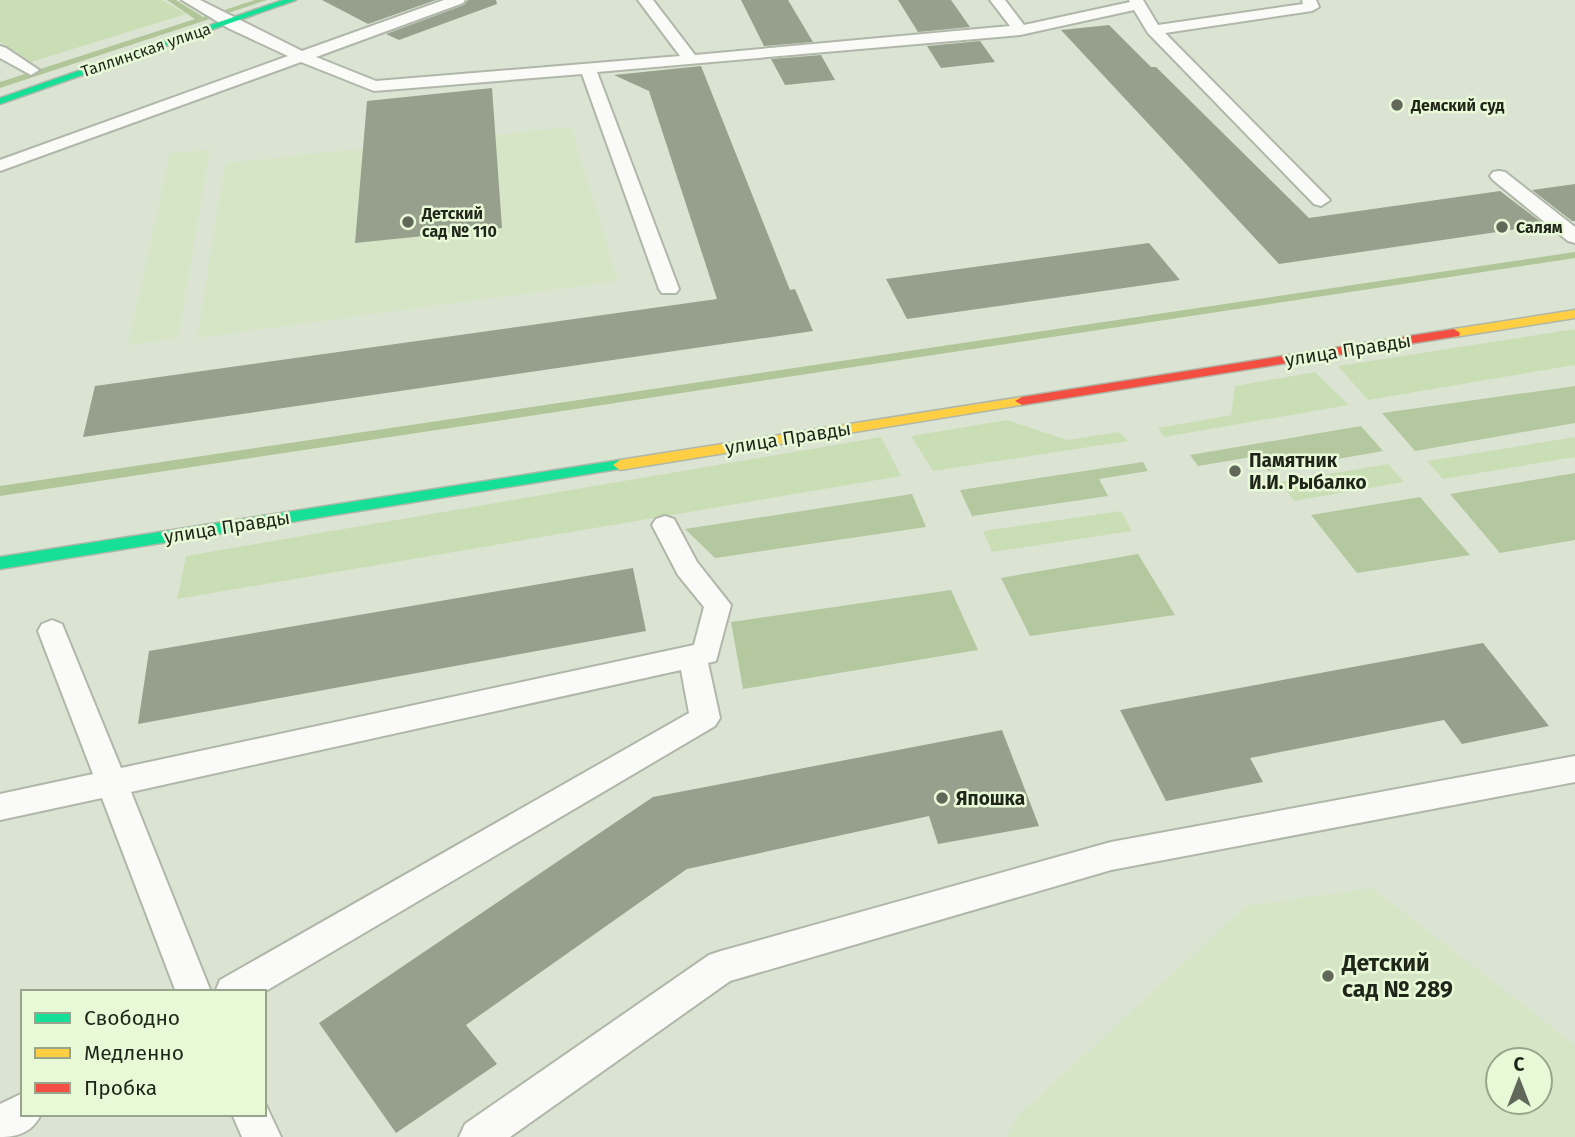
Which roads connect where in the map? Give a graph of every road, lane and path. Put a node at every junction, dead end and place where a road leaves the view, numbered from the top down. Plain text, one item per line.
1 (189, 0) edge
2 (292, 0) edge
3 (458, 0) edge
4 (645, 0) edge
5 (997, 0) edge
6 (1309, 0) edge
7 (1137, 2) edge
8 (227, 22) junction
9 (1020, 30) junction
10 (1153, 30) junction
11 (0, 51) edge
12 (301, 58) junction
13 (691, 60) junction
14 (588, 69) junction
15 (31, 70) dead end
16 (0, 101) edge
17 (0, 166) edge
18 (1499, 176) dead end
19 (1321, 200) dead end
20 (1575, 237) edge
21 (669, 289) dead end
22 (1575, 314) edge
23 (665, 525) dead end
24 (0, 563) edge
25 (52, 631) dead end
26 (693, 656) junction
27 (1575, 769) edge
28 (113, 782) junction
29 (0, 807) edge
30 (193, 990) edge
31 (235, 990) edge
32 (21, 1113) edge
33 (252, 1116) edge
34 (0, 1125) edge
35 (262, 1137) edge
36 (478, 1137) edge

1 - 8 lane
2 - 8 main road, Таллинская улица
3 - 12 lane
4 - 13 lane
5 - 9 lane
6 - 10 lane
7 - 9 lane
7 - 10 lane
8 - 12 lane
8 - 16 main road, Таллинская улица
9 - 13 lane
10 - 19 lane
11 - 15 lane
12 - 14 lane
12 - 17 lane
13 - 14 lane
14 - 21 lane
18 - 20 lane
22 - 24 main road, улица Правды
23 - 26 lane
25 - 28 lane
26 - 28 lane
26 - 31 lane
27 - 36 lane
28 - 29 lane
28 - 30 lane
32 - 34 lane
33 - 35 lane

